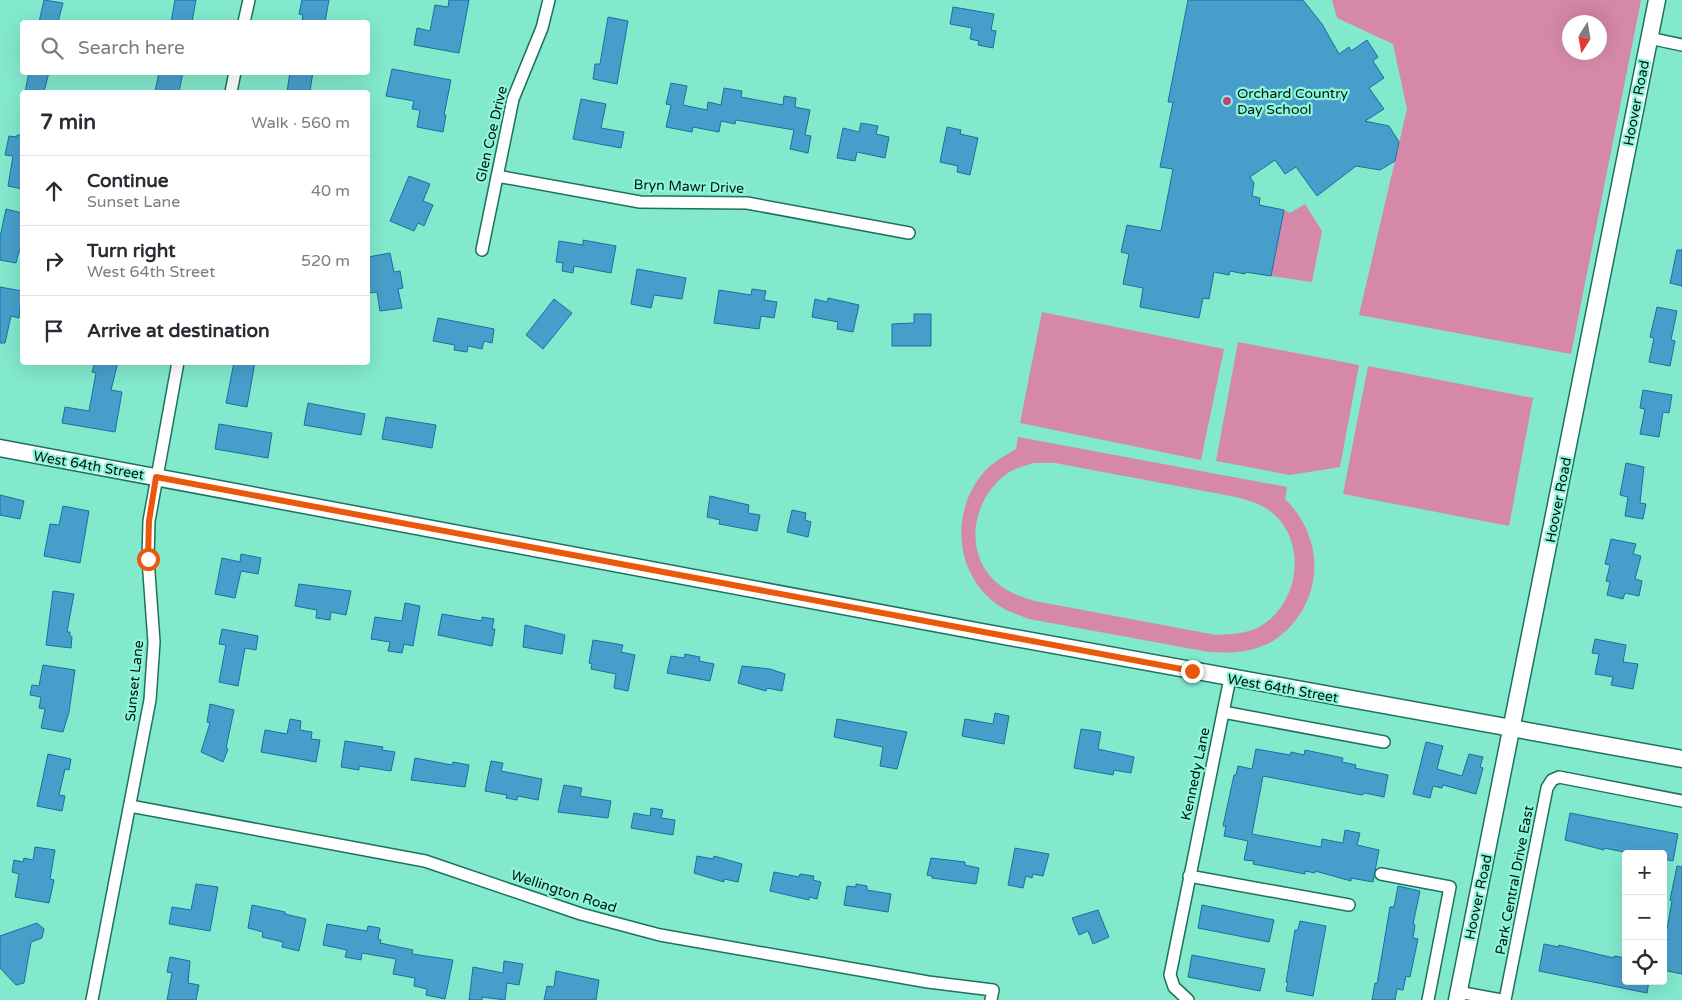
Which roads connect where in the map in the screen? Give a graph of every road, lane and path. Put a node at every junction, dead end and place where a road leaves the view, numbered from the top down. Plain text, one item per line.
1 (249, 0) edge
2 (549, 0) edge
3 (1657, 0) edge
4 (244, 20) edge
5 (1649, 38) junction
6 (1682, 45) edge
7 (234, 75) edge
8 (231, 90) edge
9 (497, 176) junction
10 (909, 233) dead end
11 (482, 250) dead end
12 (177, 365) edge
13 (0, 448) edge
14 (156, 477) junction
15 (1230, 678) junction
16 (1223, 712) junction
17 (1513, 729) junction
18 (1384, 742) dead end
19 (1682, 759) edge
20 (1682, 802) edge
21 (130, 806) junction
22 (1381, 874) dead end
23 (1189, 876) junction
24 (1349, 905) dead end
25 (992, 995) edge
26 (1458, 996) edge
27 (92, 1000) edge
28 (1188, 1000) edge
29 (1428, 1000) edge
30 (1501, 1000) edge
31 (1505, 1000) edge

1 - 4 street
2 - 9 street, Glen Coe Drive
3 - 5 street, Hoover Road
5 - 6 street
5 - 17 street, Hoover Road
7 - 8 street
9 - 10 street, Bryn Mawr Drive
9 - 11 street, Glen Coe Drive
12 - 14 street, Sunset Lane
13 - 14 street, West 64th Street
14 - 15 street, West 64th Street
14 - 21 street, Sunset Lane
15 - 16 street, Kennedy Lane
15 - 17 street, West 64th Street
16 - 18 street
16 - 23 street, Kennedy Lane
17 - 19 street, West 64th Street
17 - 26 street, Hoover Road
20 - 31 street, Park Central Drive East
21 - 25 street, Wellington Road
21 - 27 street, Sunset Lane
22 - 29 street, Hoover Road
23 - 24 street
23 - 28 street, Kennedy Lane
26 - 30 street

